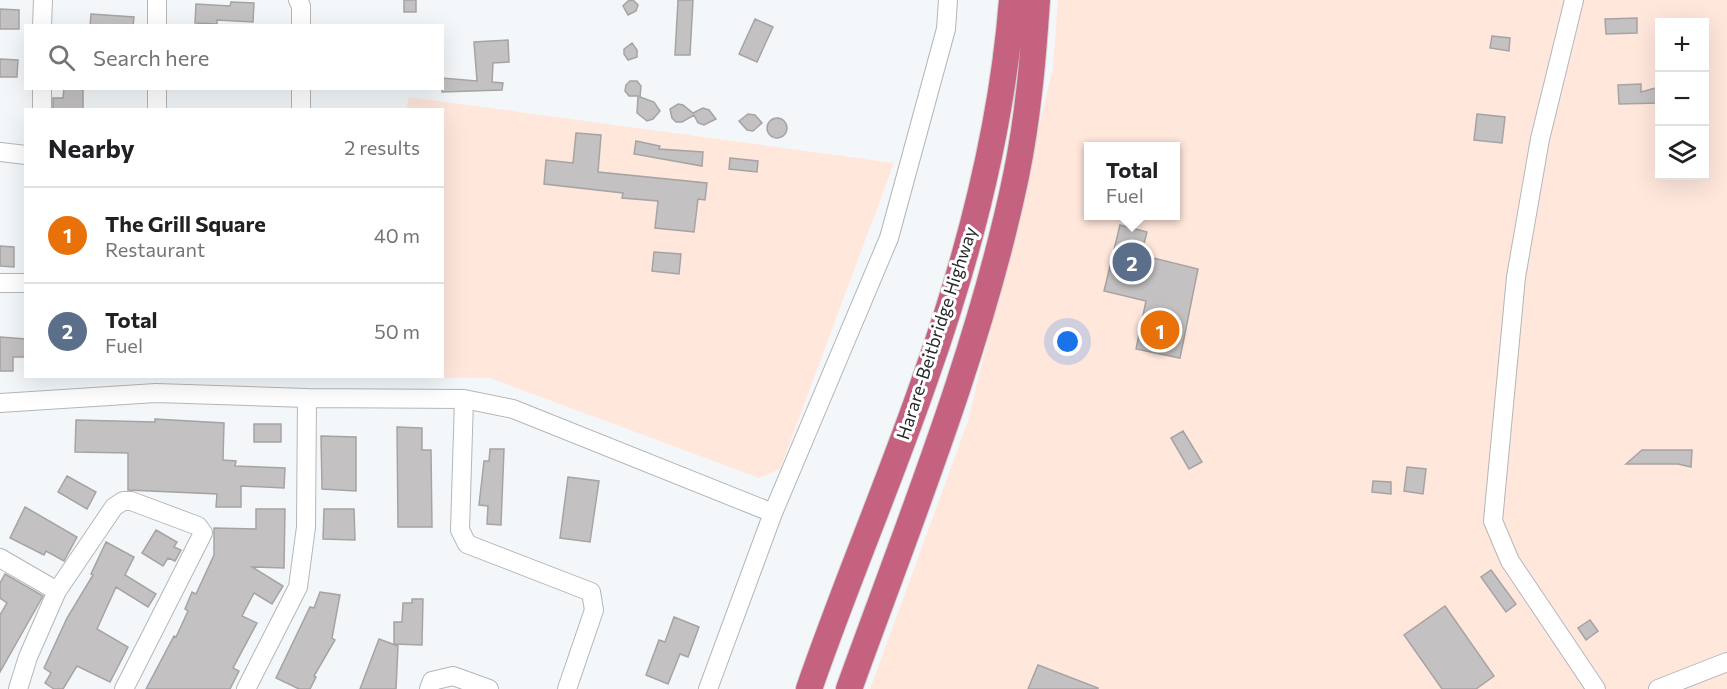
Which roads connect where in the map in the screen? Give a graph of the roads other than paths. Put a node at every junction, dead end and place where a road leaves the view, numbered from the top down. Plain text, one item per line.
1 (43, 0) edge
2 (157, 0) edge
3 (298, 0) edge
4 (948, 0) edge
5 (1012, 0) edge
6 (1037, 0) edge
7 (1574, 0) edge
8 (42, 24) edge
9 (157, 24) edge
10 (301, 24) edge
11 (42, 90) edge
12 (157, 90) edge
13 (301, 90) edge
14 (42, 108) edge
15 (157, 108) edge
16 (302, 108) edge
17 (0, 152) edge
18 (24, 155) edge
19 (0, 283) edge
20 (24, 284) edge
21 (156, 385) edge
22 (307, 398) junction
23 (464, 399) junction
24 (0, 403) edge
25 (773, 513) junction
26 (0, 558) edge
27 (57, 591) junction
28 (1727, 662) edge
29 (18, 689) edge
30 (124, 689) edge
31 (246, 689) edge
32 (429, 689) edge
33 (489, 689) edge
34 (567, 689) edge
35 (708, 689) edge
36 (809, 689) edge
37 (849, 689) edge
38 (1596, 689) edge
39 (1658, 689) edge

1 - 8 street
2 - 9 street
3 - 10 street
4 - 25 street
5 - 36 highway, Harare-Beitbridge Highway
6 - 37 highway, Harare-Beitbridge Highway
7 - 38 street
11 - 14 street
12 - 15 street
13 - 16 street
17 - 18 street
19 - 20 street
21 - 22 street
21 - 24 street
22 - 23 street
22 - 31 street
23 - 25 street
23 - 34 street
25 - 35 street
26 - 27 street
27 - 29 street
27 - 30 street
28 - 39 street
32 - 33 street

